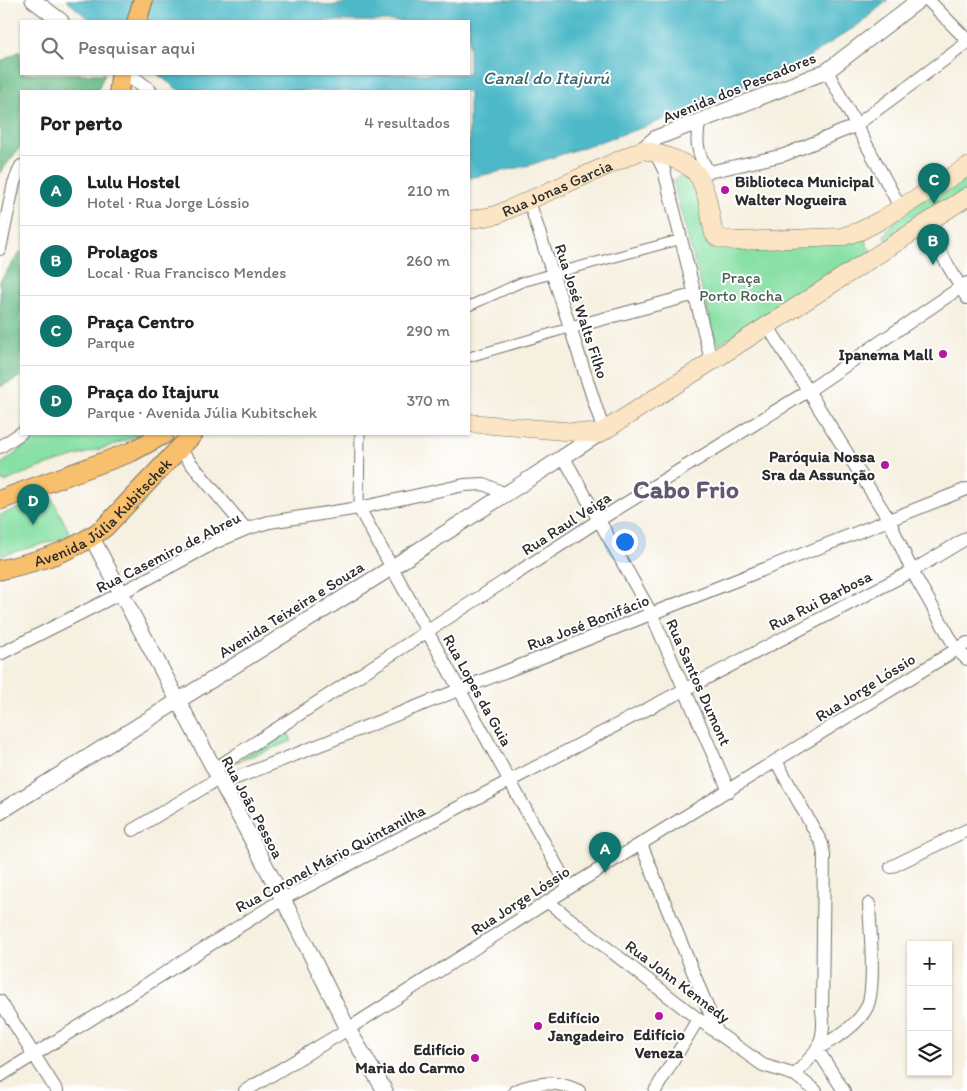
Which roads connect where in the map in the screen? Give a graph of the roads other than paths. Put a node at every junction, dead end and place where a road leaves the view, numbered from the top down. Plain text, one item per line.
1 (33, 0) edge
2 (143, 0) edge
3 (919, 0) edge
4 (928, 0) edge
5 (60, 20) edge
6 (137, 20) edge
7 (967, 42) edge
8 (827, 71) junction
9 (121, 75) edge
10 (129, 75) edge
11 (119, 90) edge
12 (148, 90) edge
13 (700, 120) junction
14 (855, 126) junction
15 (648, 151) junction
16 (20, 168) edge
17 (709, 172) junction
18 (964, 173) edge
19 (706, 195) junction
20 (967, 197) edge
21 (529, 201) junction
22 (900, 207) junction
23 (496, 215) junction
24 (470, 220) edge
25 (881, 220) junction
26 (470, 226) edge
27 (925, 226) junction
28 (682, 239) junction
29 (891, 247) junction
30 (0, 249) edge
31 (553, 274) junction
32 (965, 290) edge
33 (696, 294) junction
34 (470, 306) edge
35 (766, 325) junction
36 (569, 328) junction
37 (470, 356) edge
38 (712, 360) junction
39 (808, 391) junction
40 (470, 422) edge
41 (602, 433) junction
42 (20, 434) edge
43 (162, 435) edge
44 (192, 435) edge
45 (360, 435) edge
46 (0, 448) edge
47 (179, 450) junction
48 (563, 456) junction
49 (967, 489) edge
50 (505, 494) junction
51 (0, 500) edge
52 (359, 508) junction
53 (599, 520) junction
54 (889, 520) junction
55 (246, 529) junction
56 (92, 538) junction
57 (967, 538) edge
58 (391, 568) junction
59 (0, 570) edge
60 (912, 571) junction
61 (121, 593) junction
62 (652, 615) junction
63 (427, 631) junction
64 (962, 647) edge
65 (0, 654) edge
66 (967, 659) edge
67 (686, 688) junction
68 (461, 690) junction
69 (178, 699) junction
70 (776, 762) junction
71 (217, 778) junction
72 (510, 782) junction
73 (729, 791) junction
74 (0, 812) edge
75 (133, 830) dead end
76 (967, 830) edge
77 (641, 844) junction
78 (891, 867) dead end
79 (569, 888) junction
80 (282, 899) junction
81 (548, 902) junction
82 (870, 904) dead end
83 (0, 1001) edge
84 (698, 1019) junction
85 (348, 1029) junction
86 (717, 1031) junction
87 (817, 1049) junction
88 (34, 1055) junction
89 (795, 1075) junction
90 (0, 1076) edge
91 (57, 1091) edge
92 (245, 1091) edge
93 (385, 1091) edge
94 (515, 1091) edge
95 (579, 1091) edge
96 (655, 1091) edge
97 (816, 1091) edge
98 (844, 1091) edge

1 - 5 street
2 - 6 main road
3 - 8 street, Avenida dos Pescadores
4 - 7 street
7 - 14 street
8 - 13 street, Avenida dos Pescadores
8 - 14 street
9 - 11 main road
10 - 12 street
13 - 15 street, Avenida dos Pescadores
13 - 17 street
14 - 17 street
14 - 22 street
15 - 19 main road
15 - 21 main road, Rua Jonas Garcia
15 - 28 street
16 - 30 street
17 - 19 street
18 - 22 main road
19 - 25 main road
20 - 27 main road
21 - 23 main road, Rua Jonas Garcia
21 - 31 street, Rua José Walts Filho
22 - 25 main road
23 - 24 main road, Rua Jonas Garcia
23 - 26 main road
25 - 29 main road
27 - 29 main road
27 - 32 street
28 - 31 street
28 - 33 street
29 - 35 main road
31 - 34 street
31 - 36 street, Rua José Walts Filho
32 - 39 street, Rua Raul Veiga
33 - 36 street
33 - 38 street
35 - 38 main road
35 - 39 street
36 - 37 street
36 - 41 street, Rua José Walts Filho
38 - 41 main road
39 - 53 street, Rua Raul Veiga
39 - 54 street
40 - 41 main road
41 - 48 street, Avenida Teixeira e Souza
42 - 46 street
43 - 51 main road, Avenida Júlia Kubitschek
44 - 47 main road, Avenida Júlia Kubitschek
45 - 52 street
47 - 55 street
47 - 56 main road, Avenida Júlia Kubitschek
48 - 50 street, Avenida Teixeira e Souza
48 - 53 street, Rua Santos Dumont
49 - 54 street, Rua José Bonifácio
50 - 52 street, Rua Casemiro de Abreu
50 - 58 street, Avenida Teixeira e Souza
52 - 55 street, Rua Casemiro de Abreu
52 - 58 street, Rua Lopes da Guia
53 - 62 street, Rua Santos Dumont
53 - 63 street, Rua Raul Veiga
54 - 60 street
54 - 62 street, Rua José Bonifácio
55 - 61 street, Rua Casemiro de Abreu
56 - 59 main road, Avenida Júlia Kubitschek
56 - 61 street, Rua João Pessoa
57 - 60 street, Rua Rui Barbosa
58 - 63 street, Rua Lopes da Guia
58 - 69 street, Avenida Teixeira e Souza
60 - 64 street
60 - 67 street, Rua Rui Barbosa
61 - 65 street, Rua Casemiro de Abreu
61 - 69 street, Rua João Pessoa
62 - 67 street, Rua Santos Dumont
62 - 68 street, Rua José Bonifácio
63 - 68 street, Rua Lopes da Guia
63 - 71 street, Rua Raul Veiga
64 - 66 street
64 - 70 street, Rua Jorge Lóssio
67 - 72 street, Rua Coronel Mário Quintanilha
67 - 73 street, Rua Santos Dumont
68 - 71 street, Rua José Bonifácio
68 - 72 street, Rua Lopes da Guia
69 - 71 street, Rua João Pessoa
69 - 74 street, Avenida Teixeira e Souza
70 - 73 street, Rua Jorge Lóssio
70 - 87 street
71 - 75 street
71 - 80 street, Rua João Pessoa
72 - 79 street, Rua Lopes da Guia
72 - 80 street, Rua Coronel Mário Quintanilha
73 - 77 street, Rua Jorge Lóssio
76 - 78 street
77 - 79 street, Rua Jorge Lóssio
77 - 86 street
79 - 81 street, Rua Jorge Lóssio
80 - 85 street, Rua João Pessoa
80 - 88 street, Rua Coronel Mário Quintanilha
81 - 84 street, Rua John Kennedy
81 - 85 street, Rua Jorge Lóssio
82 - 87 street
83 - 88 street
84 - 86 street, Rua John Kennedy
84 - 96 street
85 - 92 street, Rua Jorge Lóssio
85 - 93 street, Rua João Pessoa
86 - 89 street, Rua John Kennedy
87 - 89 street
87 - 98 street
88 - 90 street, Rua Coronel Mário Quintanilha
88 - 91 street
89 - 97 street, Rua John Kennedy
94 - 95 street

